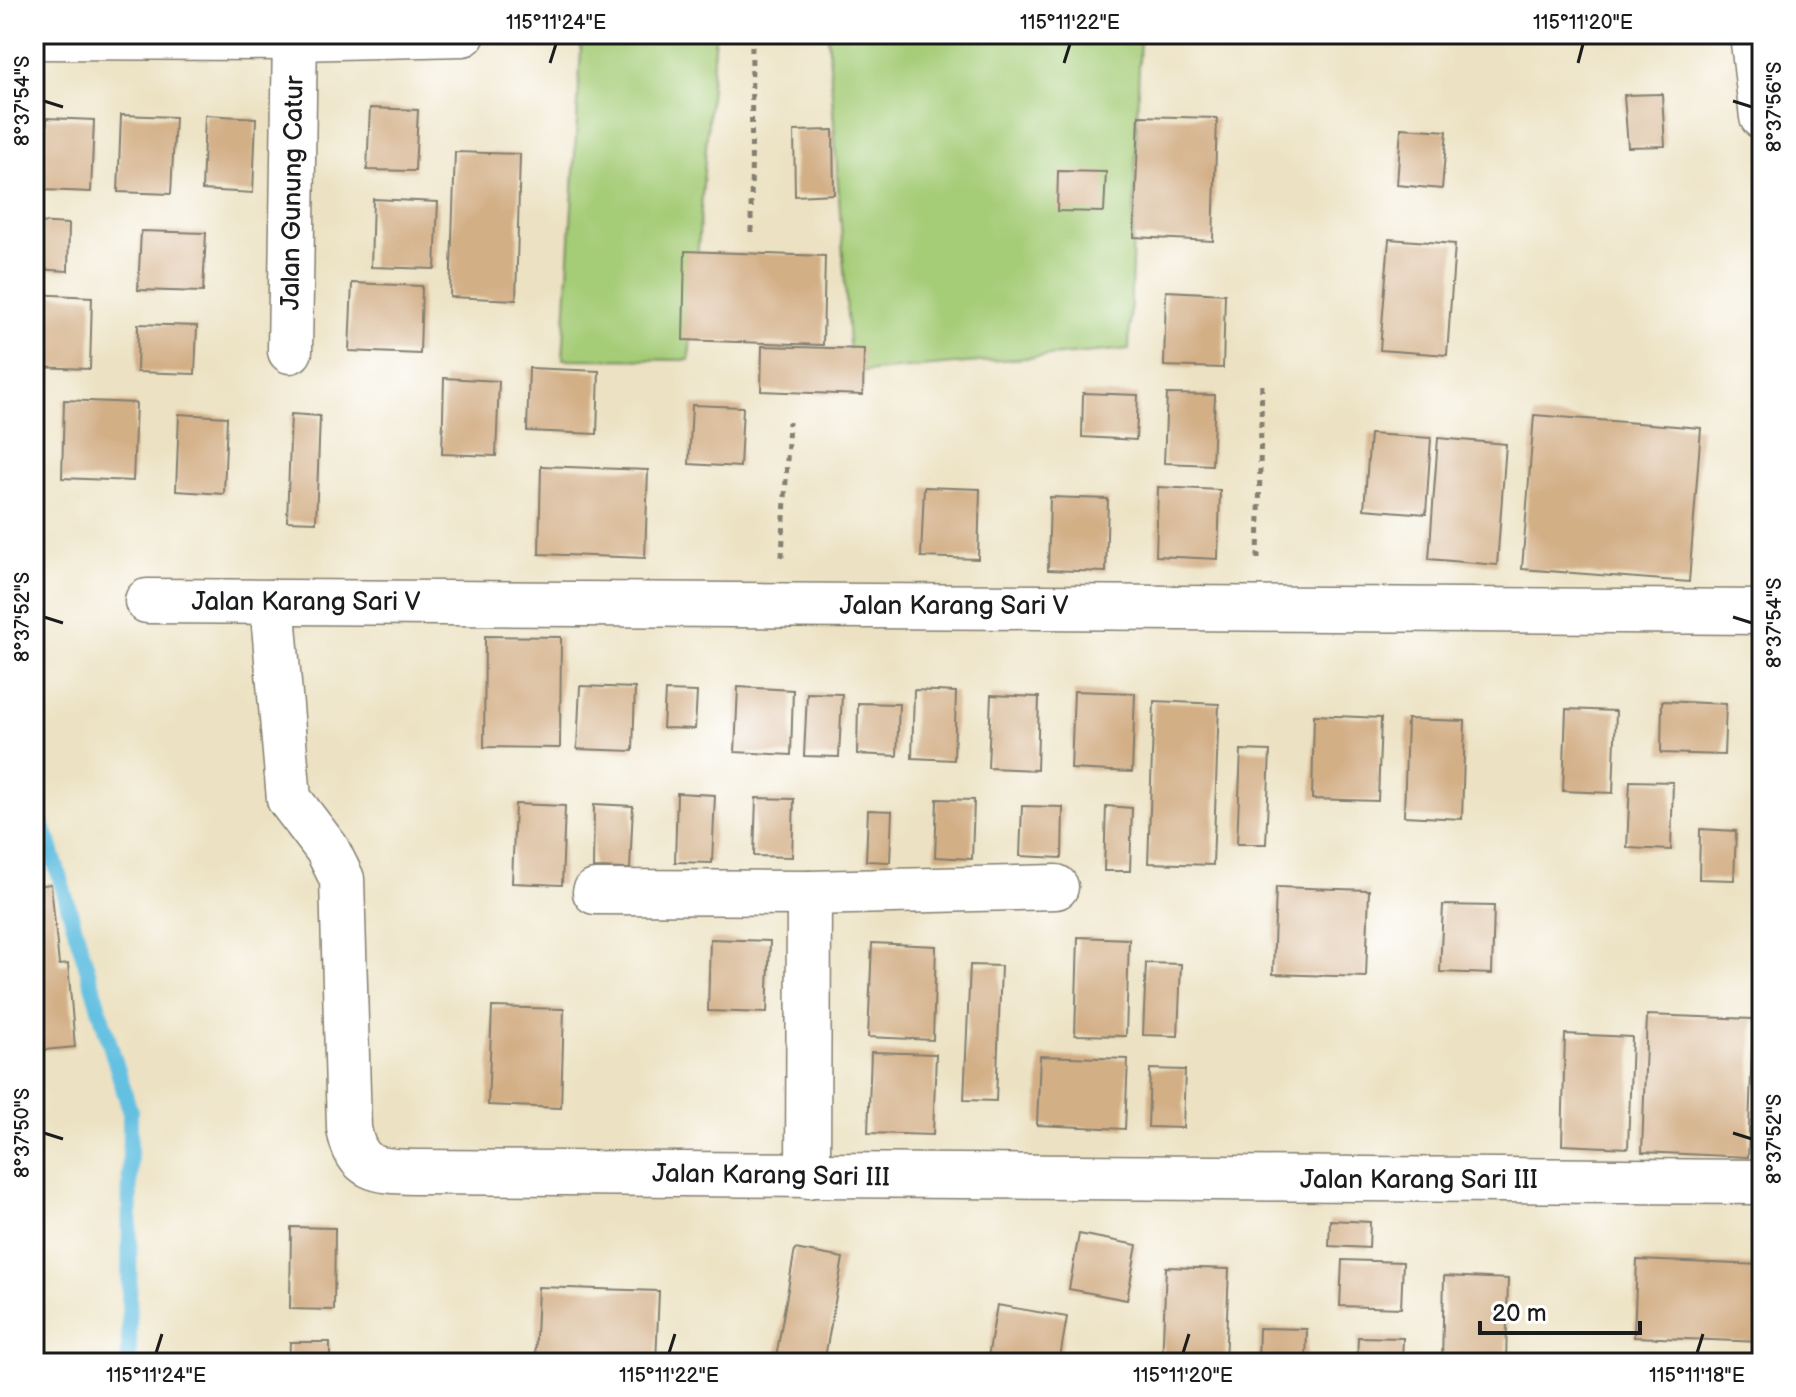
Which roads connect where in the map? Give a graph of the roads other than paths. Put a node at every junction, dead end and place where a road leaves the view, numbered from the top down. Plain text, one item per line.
1 (463, 34) edge
2 (1752, 34) edge
3 (295, 36) edge
4 (34, 37) edge
5 (1762, 117) edge
6 (290, 351) dead end
7 (147, 601) dead end
8 (272, 602) junction
9 (1762, 612) edge
10 (1056, 887) dead end
11 (595, 892) dead end
12 (809, 893) junction
13 (808, 1176) junction
14 (1762, 1182) edge

1 - 3 street
2 - 5 street
3 - 4 street
3 - 6 street, Jalan Gunung Catur
7 - 8 street, Jalan Karang Sari V
8 - 9 street, Jalan Karang Sari V
8 - 13 street, Jalan Karang Sari III
10 - 12 street
11 - 12 street
12 - 13 street
13 - 14 street, Jalan Karang Sari III

